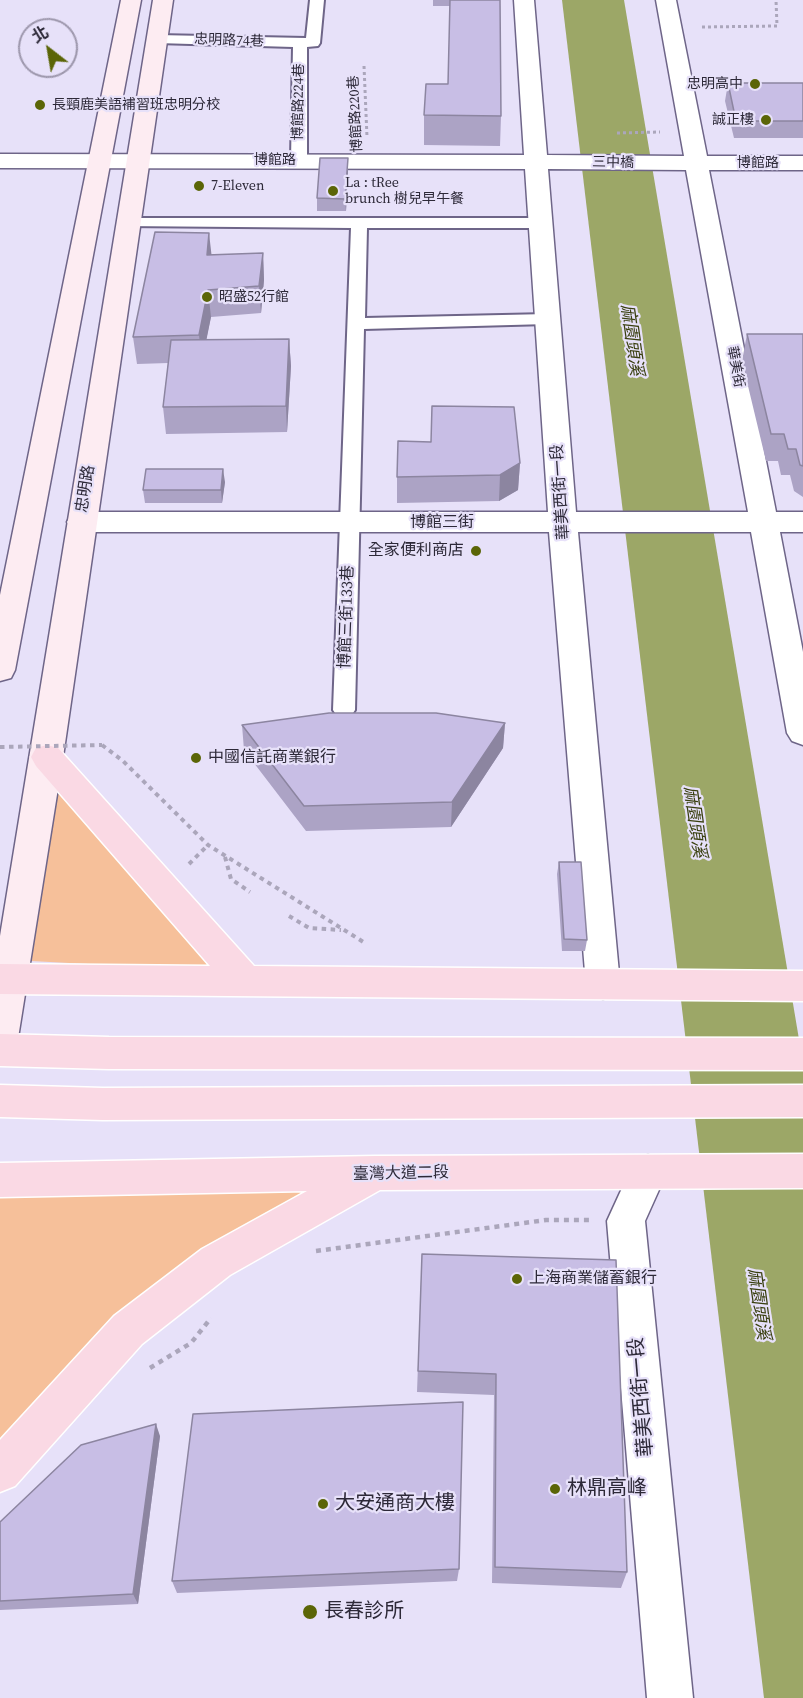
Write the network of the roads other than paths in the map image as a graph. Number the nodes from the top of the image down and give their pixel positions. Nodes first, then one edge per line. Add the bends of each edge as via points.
1 (131, 0) edge
2 (163, 0) edge
3 (317, 0) edge
4 (525, 0) edge
5 (666, 0) edge
6 (157, 39) junction
7 (300, 43) junction
8 (138, 159) junction
9 (299, 160) junction
10 (0, 161) edge
11 (100, 161) junction
12 (544, 163) junction
13 (803, 163) edge
14 (687, 164) junction
15 (128, 223) junction
16 (359, 223) junction
17 (542, 223) junction
18 (548, 319) junction
19 (356, 324) junction
20 (81, 522) junction
21 (755, 522) junction
22 (803, 522) edge
23 (350, 523) junction
24 (572, 523) junction
25 (0, 670) edge
26 (344, 710) edge
27 (803, 734) edge
28 (47, 757) junction
29 (4, 978) edge
30 (244, 980) junction
31 (603, 984) junction
32 (803, 986) edge
33 (0, 1038) edge
34 (0, 1050) edge
35 (803, 1054) edge
36 (0, 1101) edge
37 (803, 1101) edge
38 (803, 1171) edge
39 (648, 1172) junction
40 (375, 1173) junction
41 (0, 1180) edge
42 (0, 1471) edge
43 (670, 1698) edge

1 - 11 main road
2 - 6 main road, 忠明路
3 - 7 lane via 313,43
4 - 12 street, 華美西街一段
5 - 14 street, 華美街
6 - 7 lane, 忠明路74巷
6 - 8 main road, 忠明路
7 - 9 lane, 博館路224巷
8 - 9 street, 博館路
8 - 11 street, 博館路
8 - 15 main road, 忠明路
9 - 12 street, 博館路
10 - 11 street, 博館路
11 - 25 main road
12 - 14 street, 三中橋
12 - 17 street, 華美西街一段
13 - 14 street, 博館路
14 - 21 street, 華美街
15 - 16 lane
15 - 20 main road, 忠明路
16 - 17 lane
16 - 19 lane, 博館三街133巷
17 - 18 street, 華美西街一段
18 - 19 lane
18 - 24 street, 華美西街一段
19 - 23 lane, 博館三街133巷
20 - 23 street, 博館三街
20 - 28 main road, 忠明路
21 - 22 street, 博館三街
21 - 24 street, 博館三街
21 - 27 street, 華美街
23 - 24 street, 博館三街
23 - 26 lane, 博館三街133巷
24 - 31 street, 華美西街一段
28 - 29 main road, 忠明路
28 - 30 main road
29 - 30 main road
29 - 33 main road, 忠明路
30 - 31 main road
31 - 32 main road
34 - 35 main road
36 - 37 main road
38 - 39 main road, 臺灣大道二段
39 - 40 main road, 臺灣大道二段
39 - 43 street, 華美西街一段 via 626,1221
40 - 41 main road, 臺灣大道二段
40 - 42 main road via 216,1262 128,1330

